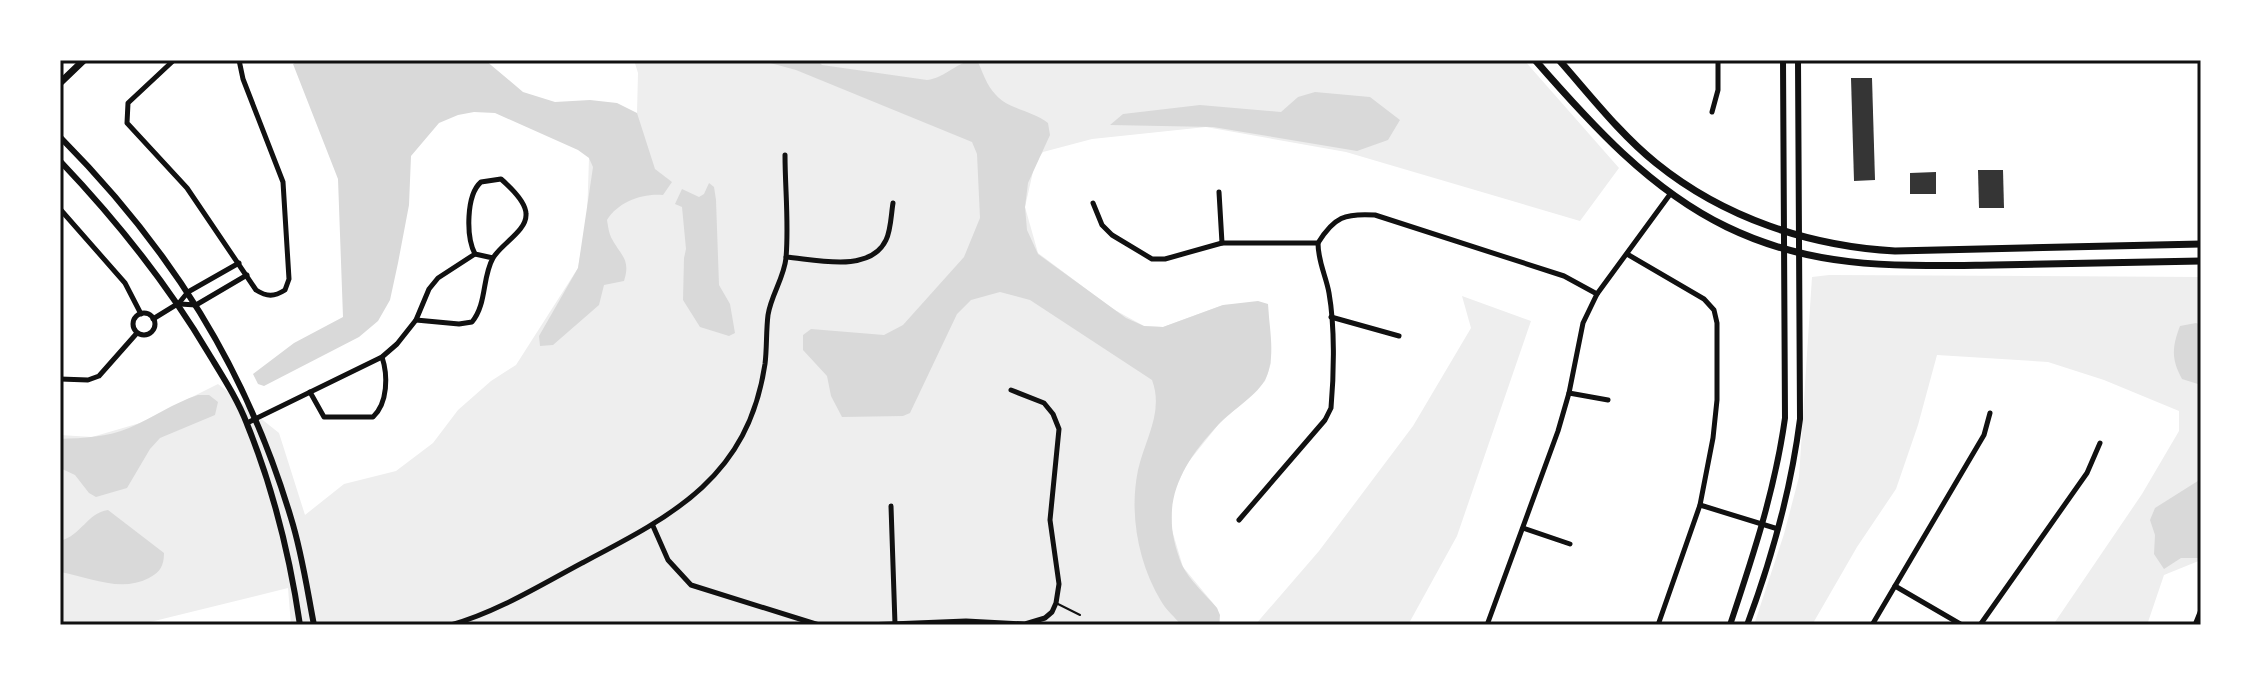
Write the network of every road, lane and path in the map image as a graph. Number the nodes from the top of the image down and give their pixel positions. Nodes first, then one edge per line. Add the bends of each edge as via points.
1 (84, 60) edge
2 (174, 60) edge
3 (239, 60) edge
4 (1535, 60) edge
5 (1559, 60) edge
6 (1718, 60) edge
7 (1783, 60) edge
8 (1798, 60) edge
9 (60, 83) edge
10 (1712, 112) dead end
11 (60, 137) edge
12 (785, 155) dead end
13 (60, 161) edge
14 (1219, 192) dead end
15 (1671, 193) junction
16 (893, 203) dead end
17 (1093, 203) dead end
18 (60, 209) edge
19 (1785, 232) junction
20 (1800, 236) junction
21 (1222, 243) junction
22 (1318, 243) junction
23 (2201, 244) edge
24 (1785, 251) junction
25 (475, 254) junction
26 (1627, 254) junction
27 (1800, 254) junction
28 (786, 257) junction
29 (493, 258) junction
30 (2201, 261) edge
31 (239, 263) junction
32 (247, 275) junction
33 (188, 292) junction
34 (1597, 294) junction
35 (179, 303) junction
36 (196, 305) junction
37 (141, 314) junction
38 (1331, 317) junction
39 (153, 319) junction
40 (416, 320) junction
41 (137, 333) junction
42 (1399, 336) dead end
43 (382, 357) junction
44 (60, 379) edge
45 (1011, 390) dead end
46 (310, 392) junction
47 (1569, 393) junction
48 (1608, 400) dead end
49 (1990, 413) dead end
50 (257, 418) junction
51 (247, 423) junction
52 (2100, 443) dead end
53 (1700, 505) junction
54 (891, 506) dead end
55 (1239, 520) dead end
56 (1764, 525) junction
57 (653, 526) junction
58 (1523, 528) junction
59 (1778, 529) junction
60 (1570, 544) dead end
61 (1895, 586) junction
62 (1056, 603) junction
63 (2201, 610) edge
64 (1080, 615) dead end
65 (895, 624) edge
66 (300, 625) edge
67 (314, 625) edge
68 (451, 625) edge
69 (819, 625) edge
70 (866, 625) edge
71 (1487, 625) edge
72 (1658, 625) edge
73 (1730, 625) edge
74 (1747, 625) edge
75 (1872, 625) edge
76 (1962, 625) edge
77 (1980, 625) edge
78 (2195, 625) edge

1 - 9 main road
2 - 31 street via 128,103 127,123 187,188
3 - 32 street via 285,192 289,279 285,290 265,296
4 - 15 main road via 1633,163
5 - 19 main road via 1656,163 1707,197
6 - 10 street
7 - 19 street
8 - 20 street
11 - 33 street via 137,221
12 - 28 street
13 - 35 street
14 - 21 street
15 - 24 main road via 1724,226
15 - 26 street
16 - 28 street via 887,238 864,259
17 - 21 street via 1112,235 1152,259
18 - 37 street via 125,283
19 - 20 main road
19 - 24 street
20 - 23 main road via 1861,249 1905,251
20 - 27 street
21 - 22 street
22 - 34 street via 1338,219 1375,215 1564,276
22 - 38 street
24 - 27 main road
24 - 56 street via 1785,418
25 - 29 street
25 - 29 street via 470,244 472,195 481,182 501,179 527,214
25 - 40 street via 438,278
26 - 34 street
26 - 53 street via 1714,310 1717,400
27 - 30 main road via 1892,266
27 - 59 street via 1800,419
28 - 57 street via 768,315 760,390 743,435 716,475
29 - 40 street via 472,322
31 - 32 street
31 - 33 street
32 - 36 street
33 - 35 street
33 - 36 street
34 - 47 street via 1583,323
35 - 36 street
35 - 39 street
35 - 51 street
36 - 50 street
37 - 39 street
37 - 41 street via 133,324
38 - 42 street
38 - 55 street via 1331,408
39 - 41 street via 151,332
40 - 43 street
41 - 44 street via 99,376
43 - 46 street
43 - 46 street via 386,379 381,406 373,417 324,417
45 - 62 street via 1044,403 1059,429 1050,520 1059,584
46 - 50 street
47 - 48 street
47 - 58 street
49 - 61 street via 1984,435
50 - 51 street
50 - 67 street via 292,521
51 - 66 street via 278,521
52 - 77 street via 2087,473
53 - 56 street
53 - 72 street
54 - 65 street
56 - 59 street
56 - 73 street
57 - 68 street via 509,602
57 - 69 street via 668,560 691,585
58 - 60 street
58 - 71 street
59 - 74 street
61 - 75 street
61 - 76 street
62 - 64 lane
62 - 65 street via 1045,618 1025,624
63 - 78 street
65 - 70 street

